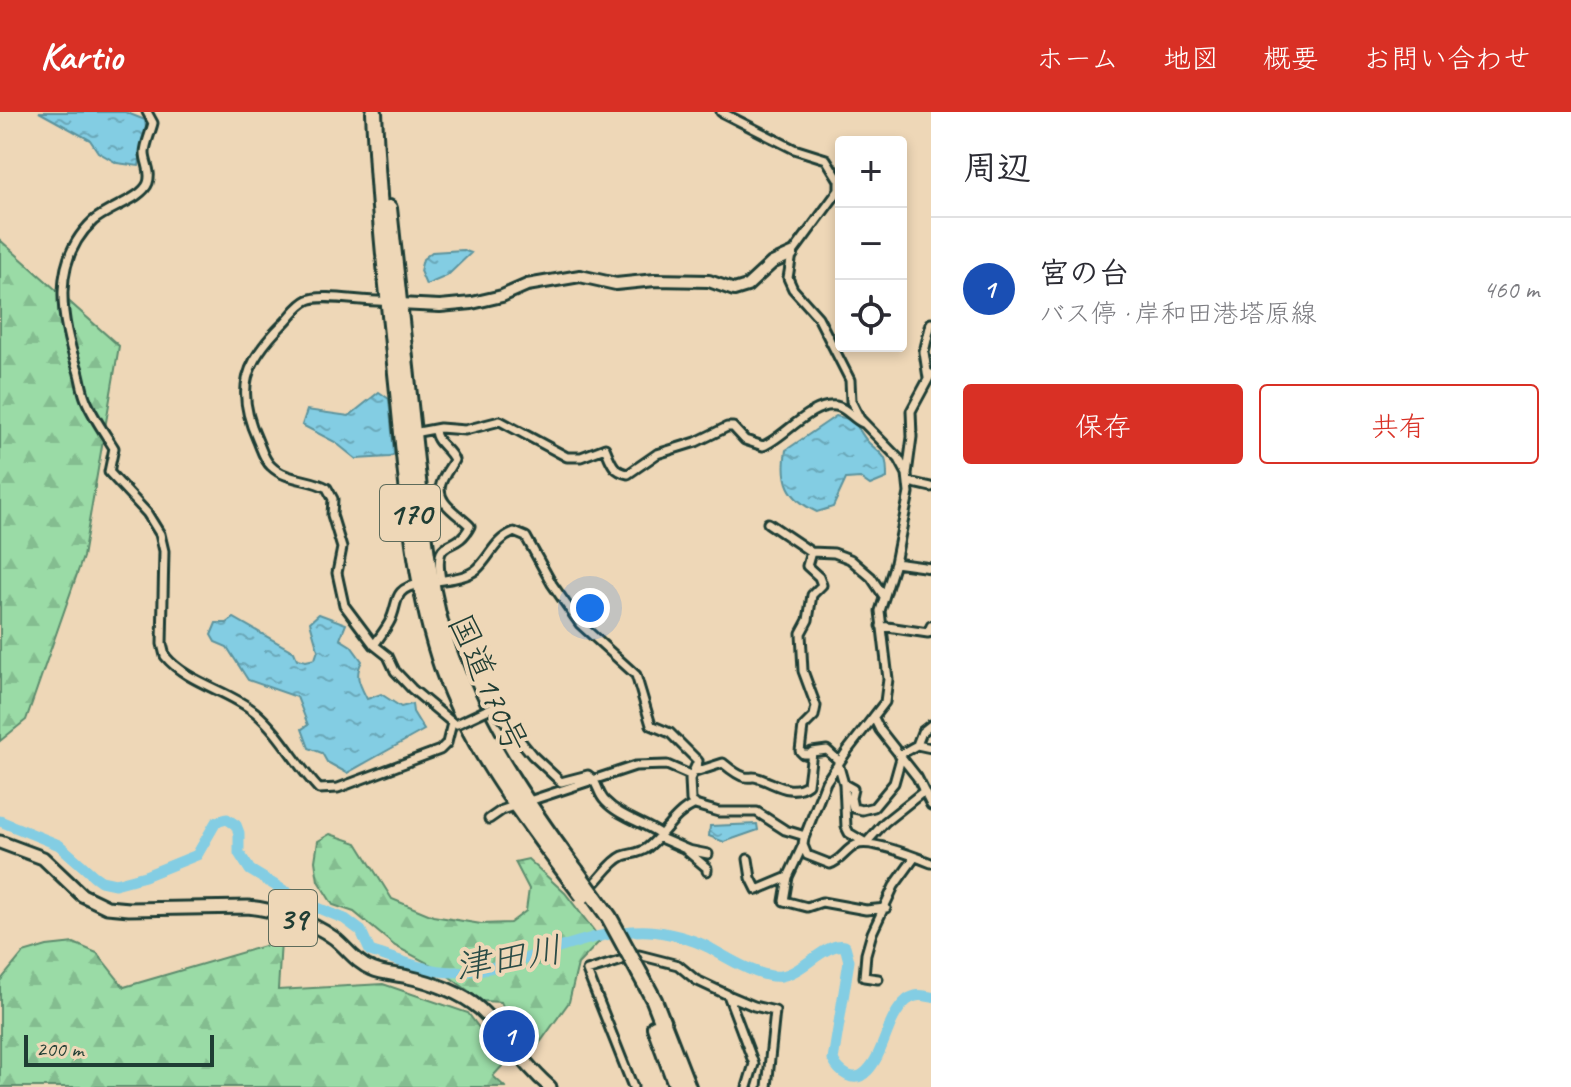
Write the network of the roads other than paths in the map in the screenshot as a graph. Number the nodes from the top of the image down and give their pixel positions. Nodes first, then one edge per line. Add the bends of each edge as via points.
1 (147, 112) edge
2 (374, 112) edge
3 (382, 112) edge
4 (721, 112) edge
5 (743, 112) edge
6 (743, 123) junction
7 (792, 254) junction
8 (394, 303) junction
9 (931, 323) edge
10 (929, 376) edge
11 (864, 423) junction
12 (435, 429) junction
13 (413, 433) junction
14 (908, 478) junction
15 (931, 487) edge
16 (768, 523) dead end
17 (811, 552) junction
18 (895, 563) junction
19 (931, 568) edge
20 (431, 582) junction
21 (883, 595) junction
22 (881, 626) junction
23 (931, 626) edge
24 (374, 645) junction
25 (874, 718) junction
26 (454, 724) junction
27 (931, 725) edge
28 (917, 745) junction
29 (931, 748) edge
30 (809, 754) junction
31 (900, 756) junction
32 (839, 762) junction
33 (691, 774) junction
34 (593, 778) junction
35 (844, 784) junction
36 (924, 791) junction
37 (521, 804) junction
38 (695, 804) junction
39 (931, 805) edge
40 (489, 819) dead end
41 (659, 836) junction
42 (804, 840) junction
43 (0, 842) edge
44 (866, 843) junction
45 (684, 849) junction
46 (931, 850) edge
47 (708, 854) dead end
48 (748, 859) dead end
49 (923, 860) edge
50 (707, 871) dead end
51 (788, 877) junction
52 (595, 883) dead end
53 (886, 908) junction
54 (636, 976) junction
55 (878, 979) dead end
56 (728, 995) junction
57 (550, 1087) edge
58 (633, 1087) edge
59 (677, 1087) edge
60 (688, 1087) edge
61 (747, 1087) edge
62 (767, 1087) edge

1 - 26 street via 153,123 145,154 148,185 94,219 71,248 63,311 86,401 114,448 109,472 160,534 165,656 255,712 319,789 338,788 440,750
2 - 8 highway, 国道170号 / 170
3 - 8 highway, 国道170号 / 170
4 - 6 street
5 - 6 street
6 - 7 street via 826,159 839,180 839,190
7 - 8 street via 734,290 709,281 616,284 580,276 527,285 472,303
7 - 11 street via 790,285 818,317 850,380 851,401
8 - 13 highway, 国道170号 / 170
8 - 20 highway, 国道170号 / 170
8 - 24 street via 311,298 260,349 244,392 246,413 270,466 282,475 327,488 333,499 344,605
9 - 10 street via 924,352
10 - 14 street via 911,411
11 - 12 street via 829,406 763,446 727,427 657,454 628,474 616,470 605,448 567,457 500,421 465,430
11 - 14 street via 899,459
12 - 13 street
12 - 20 street via 454,460 440,494 470,526 440,552
13 - 20 highway, 国道170号 / 170
14 - 15 street
14 - 18 street
16 - 17 street
17 - 21 street via 850,559
17 - 30 street via 807,566 822,585 812,595 801,633 803,671 816,706 803,727 800,751
18 - 19 street
18 - 21 street
20 - 24 street via 410,586 395,600 391,619
20 - 33 street via 477,569 504,536 514,532 526,537 580,624 636,675 651,725 670,733 698,761
20 - 37 highway, 国道170号 / 170 via 444,672 472,734
21 - 22 street
22 - 23 street via 928,633
22 - 25 street via 888,694
24 - 26 street via 418,696
25 - 31 street
25 - 32 street
26 - 34 street, bridge via 491,708 561,782
27 - 28 street
28 - 29 street
28 - 31 street
30 - 32 street via 827,750
30 - 33 street via 808,784 800,789 785,790 746,777 723,763
31 - 35 street via 894,783 869,809 853,808 853,789
31 - 36 street
32 - 35 street
32 - 42 street via 818,798
33 - 34 street via 649,764
33 - 38 street
34 - 37 street
34 - 41 street via 604,800
35 - 44 street via 846,827
36 - 39 street
36 - 44 street
37 - 40 street
37 - 54 highway, 国道170号 / 170, bridge via 572,873
38 - 41 street via 676,815
38 - 42 street via 719,812 757,812
41 - 45 street
41 - 52 street via 636,854 620,857
42 - 44 street via 807,855 830,864
42 - 51 street
43 - 57 main road, 39 via 43,858 100,905 261,909 315,926 372,970 420,980 468,1001
44 - 49 street
45 - 47 street
45 - 50 street
46 - 49 street
48 - 51 street via 757,890
49 - 53 street via 894,886
51 - 53 street via 784,901 807,907 822,902
53 - 55 street via 866,954 864,977
54 - 59 highway, 国道170号 / 170
54 - 60 highway, 国道170号 / 170 via 654,1000
56 - 58 street via 678,965 639,955 587,971
56 - 61 street via 754,1064
56 - 62 street via 775,1011

